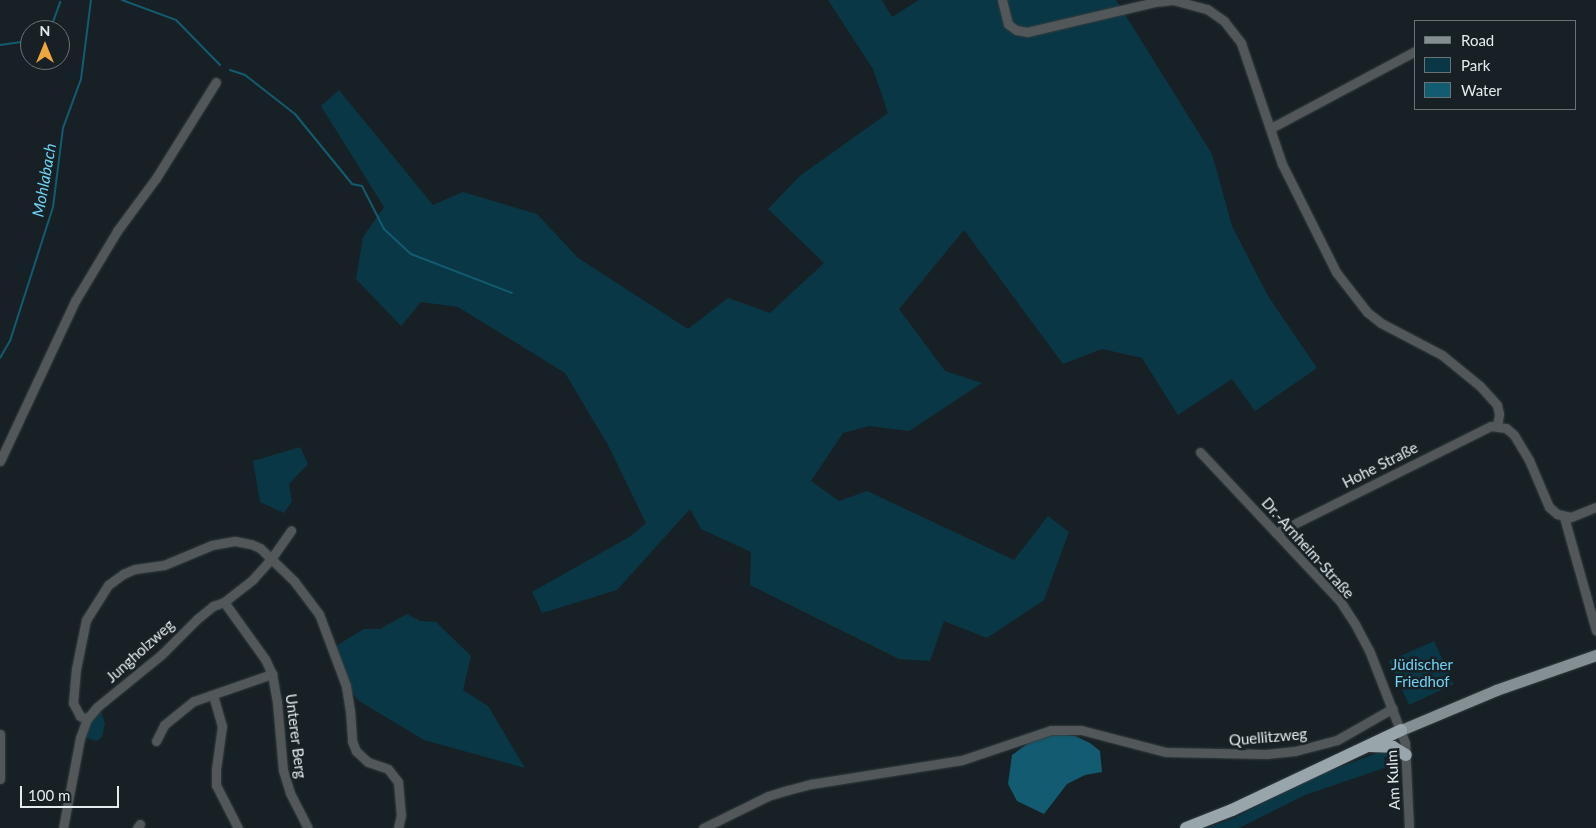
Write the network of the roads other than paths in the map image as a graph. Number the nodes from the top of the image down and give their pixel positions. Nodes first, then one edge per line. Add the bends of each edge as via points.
1 (1002, 0) edge
2 (1414, 52) edge
3 (216, 82) dead end
4 (1271, 128) junction
5 (1497, 426) junction
6 (1200, 452) dead end
7 (0, 461) edge
8 (1596, 507) edge
9 (1564, 517) junction
10 (291, 530) dead end
11 (1276, 532) junction
12 (271, 560) junction
13 (224, 602) junction
14 (1596, 631) edge
15 (1596, 654) edge
16 (272, 674) junction
17 (213, 695) junction
18 (1393, 708) junction
19 (87, 719) junction
20 (1401, 730) junction
21 (0, 734) edge
22 (156, 742) dead end
23 (1364, 746) junction
24 (1406, 755) junction
25 (0, 779) edge
26 (63, 828) edge
27 (238, 828) edge
28 (308, 828) edge
29 (398, 828) edge
30 (704, 828) edge
31 (1186, 828) edge
32 (1409, 828) edge

1 - 4 street via 1008,24 1027,32 1155,2 1173,0 1208,9 1224,20 1241,43
2 - 4 street
3 - 7 street via 75,300
4 - 5 street via 1282,164 1336,272 1367,312 1381,323 1442,355 1480,386 1497,405
5 - 9 street via 1514,435 1529,460 1549,507
5 - 11 street, Hohe Straße via 1486,427
6 - 11 street, Dr.-Arnheim-Straße
8 - 9 street
9 - 14 street
10 - 12 street, Jungholzweg
11 - 18 street, Dr.-Arnheim-Straße via 1340,601 1369,650
12 - 13 street, Jungholzweg
12 - 19 street via 251,544 223,542 164,566 135,569 108,585 86,620 76,669 73,703 80,716
12 - 29 street via 306,593 319,614 346,686 356,751 368,762 388,769 398,782 401,815
13 - 16 street, Unterer Berg
13 - 19 street, Jungholzweg via 197,618 162,654 97,707
15 - 20 main road via 1496,690
16 - 17 street
16 - 28 street, Unterer Berg via 284,770 290,793
17 - 22 street via 194,701 171,718
17 - 27 street via 222,726 216,785
18 - 20 street, Dr.-Arnheim-Straße
18 - 30 street, Quellitzweg via 1337,740 1295,751 1257,754 1166,752 1081,730 1051,730 962,760 788,790 768,796
19 - 26 street, Jungholzweg via 80,738
20 - 23 highway
20 - 24 street, Am Kulm
21 - 25 street
23 - 24 highway via 1393,747
23 - 31 highway via 1232,810
24 - 32 street, Am Kulm

